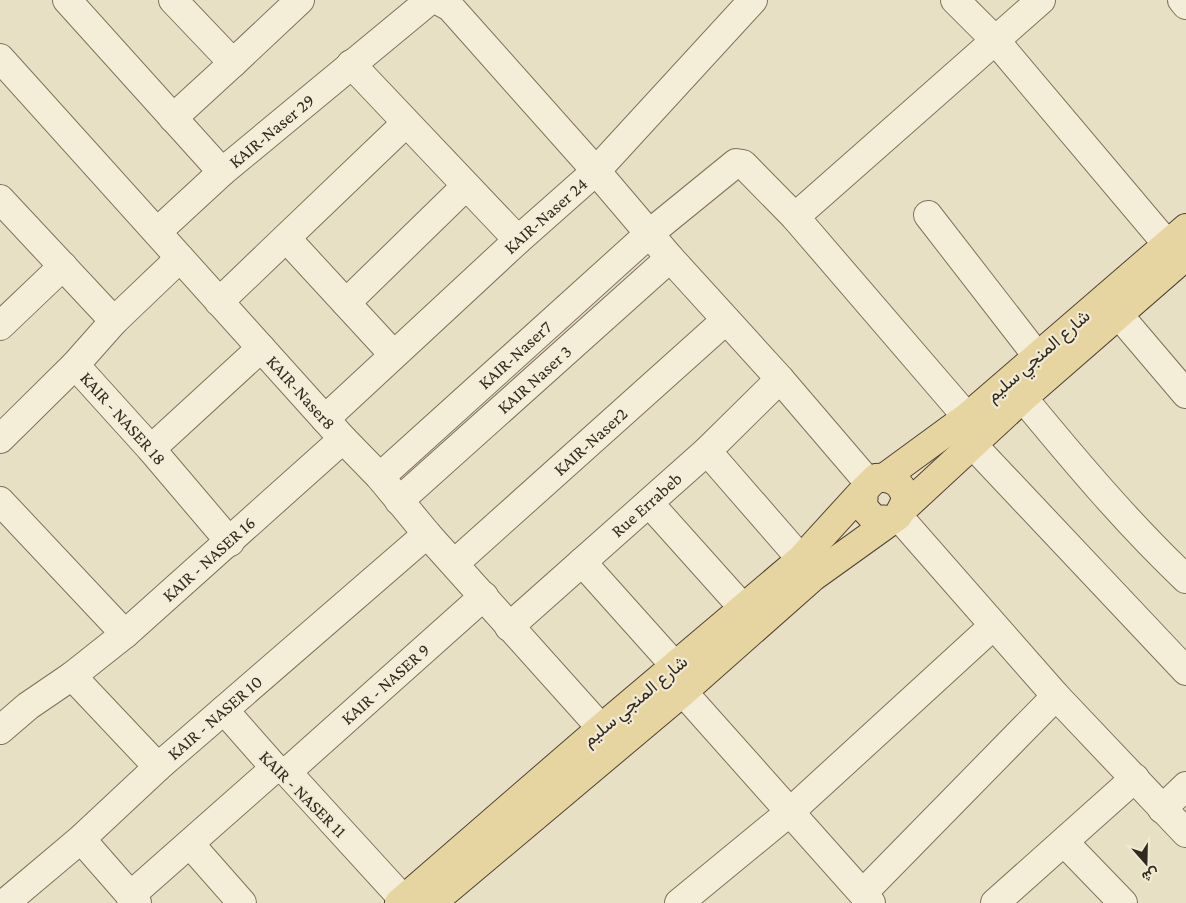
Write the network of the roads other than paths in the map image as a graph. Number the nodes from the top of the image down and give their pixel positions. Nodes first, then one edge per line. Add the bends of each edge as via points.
1 (67, 0) edge
2 (300, 0) edge
3 (430, 0) edge
4 (437, 0) edge
5 (753, 0) edge
6 (955, 0) edge
7 (1041, 0) edge
8 (1182, 0) edge
9 (183, 3) edge
10 (1186, 5) edge
11 (465, 9) edge
12 (995, 40) junction
13 (0, 58) edge
14 (233, 63) junction
15 (351, 64) junction
16 (173, 118) junction
17 (406, 123) junction
18 (596, 170) junction
19 (222, 172) junction
20 (466, 186) junction
21 (2, 207) edge
22 (928, 216) dead end
23 (795, 217) junction
24 (157, 232) junction
25 (650, 233) junction
26 (287, 238) junction
27 (518, 240) junction
28 (1180, 242) edge
29 (180, 258) junction
30 (670, 258) junction
31 (63, 266) junction
32 (220, 302) junction
33 (346, 303) junction
34 (1118, 314) junction
35 (726, 320) junction
36 (114, 321) junction
37 (0, 326) edge
38 (261, 348) junction
39 (393, 354) junction
40 (1038, 357) junction
41 (75, 365) junction
42 (780, 379) junction
43 (1186, 394) edge
44 (1023, 398) junction
45 (967, 417) junction
46 (334, 429) junction
47 (0, 439) edge
48 (972, 444) junction
49 (151, 449) junction
50 (707, 451) junction
51 (380, 477) junction
52 (872, 484) junction
53 (0, 501) edge
54 (399, 501) junction
55 (648, 503) junction
56 (897, 515) junction
57 (427, 534) junction
58 (230, 542) junction
59 (802, 559) junction
60 (582, 562) junction
61 (455, 563) junction
62 (1186, 579) edge
63 (484, 596) junction
64 (744, 609) junction
65 (993, 626) junction
66 (509, 627) junction
67 (125, 634) junction
68 (1186, 672) edge
69 (72, 676) junction
70 (680, 679) junction
71 (1056, 696) junction
72 (224, 710) junction
73 (601, 728) junction
74 (0, 730) edge
75 (158, 766) junction
76 (281, 770) junction
77 (1135, 778) junction
78 (1186, 786) edge
79 (1162, 808) junction
80 (791, 811) junction
81 (1186, 833) edge
82 (80, 839) junction
83 (1064, 842) junction
84 (190, 844) junction
85 (706, 894) edge
86 (867, 898) edge
87 (133, 900) edge
88 (401, 901) edge
89 (2, 902) edge
90 (242, 903) edge
91 (432, 903) edge
92 (679, 903) edge
93 (995, 903) edge
94 (1123, 903) edge

1 - 16 street, KAIR-Naser 29
2 - 14 street
3 - 15 street, KAIR-Naser 29
4 - 11 street via 450,7
5 - 18 street, KAIR-Naser 24
6 - 12 street
7 - 12 street
8 - 10 street
9 - 14 street
11 - 18 street
12 - 23 street
12 - 28 street
13 - 24 street, KAIR-Naser8
14 - 16 street
15 - 17 street
15 - 19 street, KAIR-Naser 29
16 - 19 street, KAIR-Naser 29
17 - 20 street
17 - 26 street
18 - 25 street
18 - 27 street, KAIR-Naser 24
19 - 24 street
20 - 27 street
20 - 33 street
21 - 31 street
22 - 40 street
23 - 25 street, KAIR-Naser7 via 754,174 743,164 736,163
23 - 45 street
24 - 29 street, KAIR-Naser8
25 - 30 street
25 - 51 street, KAIR-Naser7
26 - 32 street
26 - 33 street
27 - 39 street, KAIR-Naser 24
28 - 34 main road, شارع المنجي سليم
28 - 40 main road, شارع المنجي سليم
29 - 32 street, KAIR-Naser8
29 - 36 street, KAIR - NASER 18
30 - 35 street
30 - 54 street, KAIR Naser 3
31 - 36 street
31 - 37 street
32 - 38 street, KAIR-Naser8
33 - 39 street
34 - 43 street
34 - 44 main road, شارع المنجي سليم
35 - 42 street
35 - 61 street, KAIR-Naser2
36 - 41 street, KAIR - NASER 18
38 - 46 street, KAIR-Naser8
38 - 49 street
39 - 46 street, KAIR-Naser 24
40 - 45 main road, شارع المنجي سليم
41 - 47 street
41 - 49 street, KAIR - NASER 18
42 - 50 street, Rue Errabeb
42 - 52 street
44 - 48 main road, شارع المنجي سليم
44 - 62 street via 1141,535
45 - 52 main road, شارع المنجي سليم
46 - 51 street, KAIR-Naser8
46 - 58 street, KAIR - NASER 16
48 - 56 main road, شارع المنجي سليم
48 - 68 street
49 - 58 street, KAIR - NASER 18
50 - 55 street, Rue Errabeb
50 - 59 street
51 - 54 street, KAIR-Naser8
52 - 56 main road via 900,485 906,500
52 - 56 main road via 861,498 867,514 874,519
52 - 59 main road, شارع المنجي سليم
53 - 67 street
54 - 57 street, KAIR-Naser8
55 - 60 street, Rue Errabeb
55 - 64 street
56 - 65 street
56 - 70 main road, شارع المنجي سليم
57 - 61 street, KAIR-Naser8
57 - 72 street, KAIR - NASER 10
58 - 67 street, KAIR - NASER 16
59 - 64 main road, شارع المنجي سليم
60 - 66 street, Rue Errabeb
60 - 70 street
61 - 63 street, KAIR-Naser8
63 - 66 street, KAIR-Naser8
63 - 76 street, KAIR - NASER 9
64 - 70 main road, شارع المنجي سليم
65 - 71 street
65 - 80 street
66 - 73 street, KAIR-Naser8
67 - 69 street, KAIR - NASER 16
69 - 74 street, KAIR - NASER 16
69 - 75 street
70 - 73 main road, شارع المنجي سليم
70 - 80 street
70 - 91 main road, شارع المنجي سليم
71 - 77 street
71 - 86 street
72 - 75 street, KAIR - NASER 10
72 - 76 street, KAIR - NASER 11
73 - 88 main road, شارع المنجي سليم
75 - 82 street, KAIR - NASER 10
76 - 84 street, KAIR - NASER 9
76 - 88 street, KAIR - NASER 11
77 - 79 street
77 - 83 street
78 - 79 street
79 - 81 street
80 - 85 street
80 - 86 street
82 - 87 street
82 - 89 street, KAIR - NASER 10
83 - 93 street
83 - 94 street
84 - 87 street, KAIR - NASER 9
84 - 90 street
85 - 92 street

